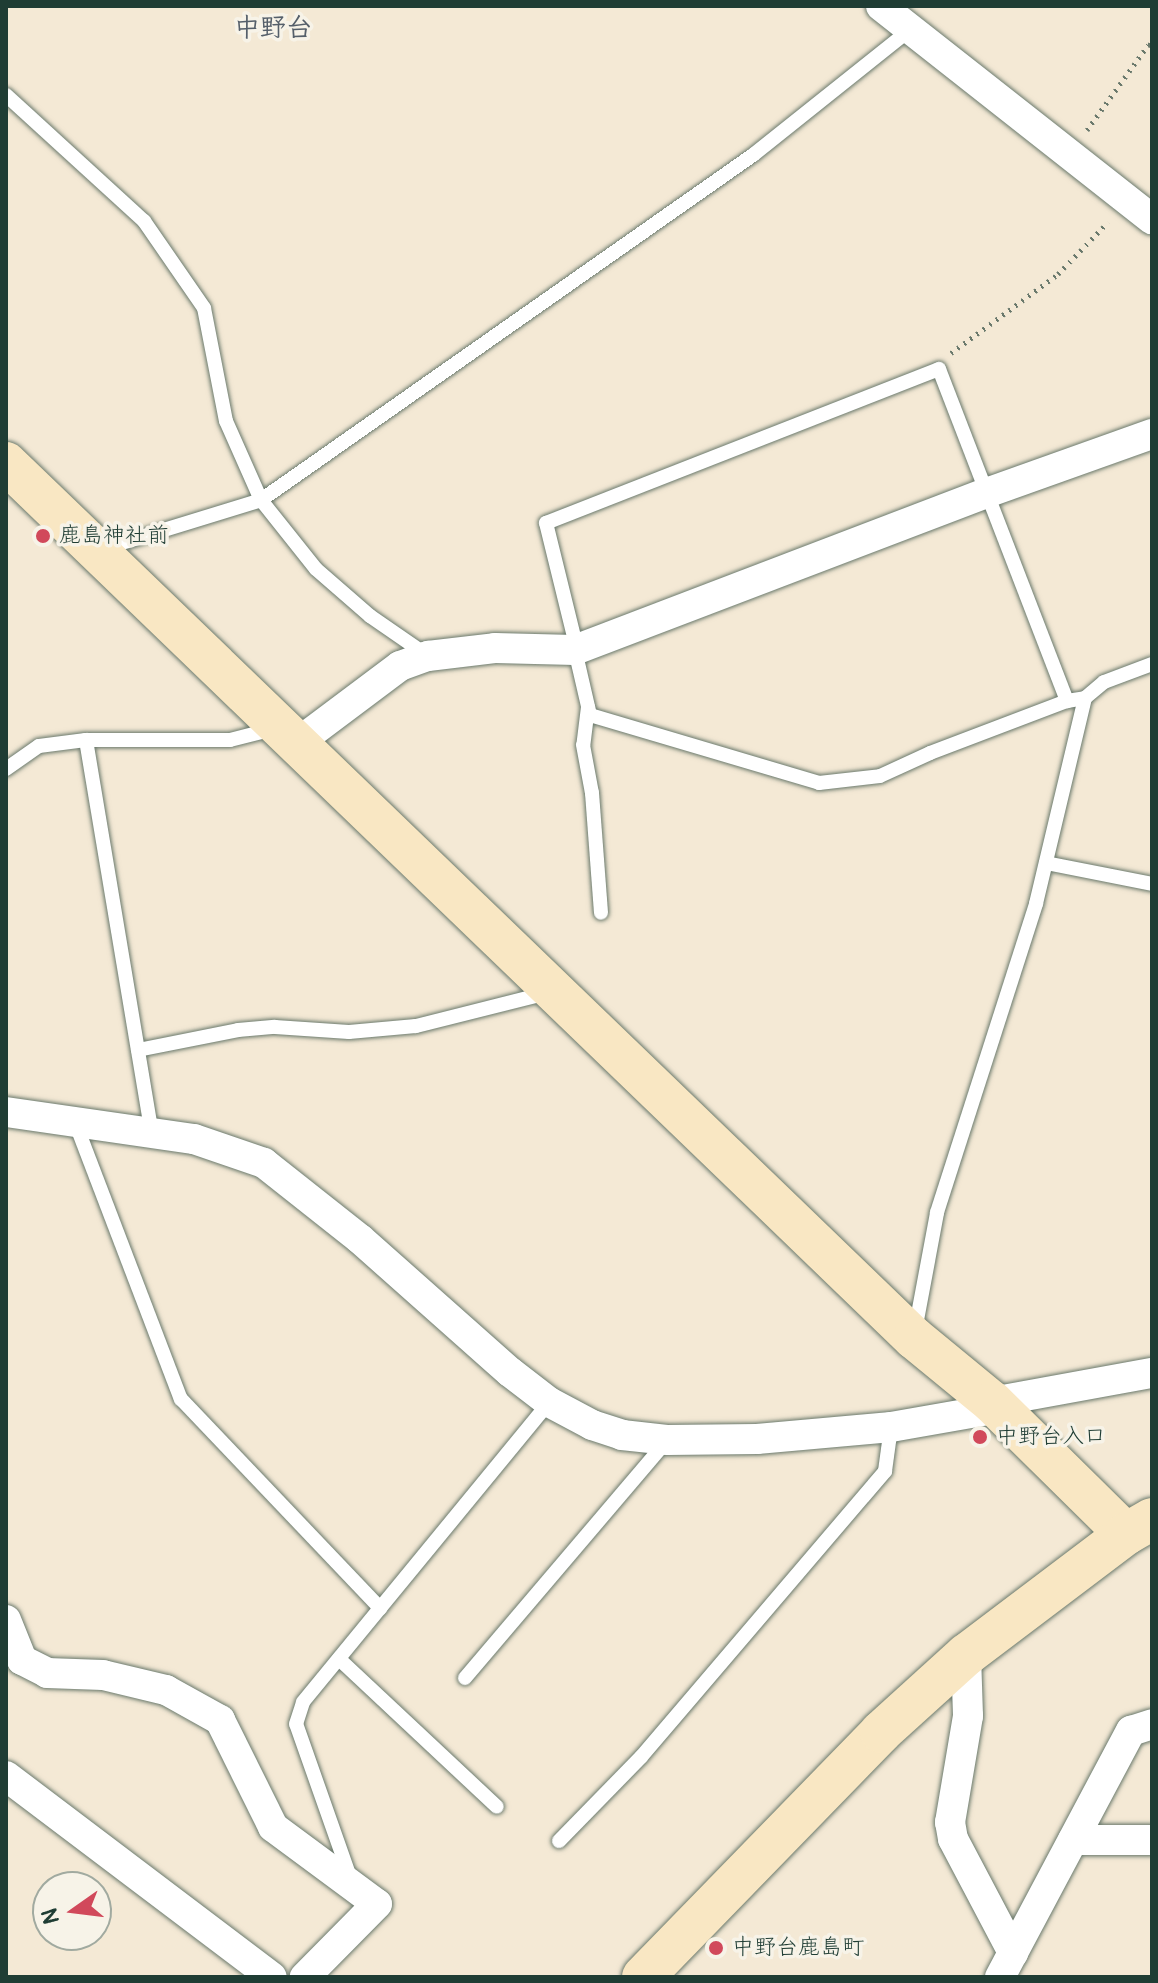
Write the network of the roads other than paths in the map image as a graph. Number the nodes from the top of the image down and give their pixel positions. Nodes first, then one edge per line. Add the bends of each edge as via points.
1 (881, 6) edge
2 (913, 28) junction
3 (6, 95) edge
4 (1152, 219) edge
5 (1152, 434) edge
6 (6, 463) edge
7 (989, 492) junction
8 (261, 500) junction
9 (95, 551) junction
10 (576, 649) junction
11 (428, 656) junction
12 (1152, 664) edge
13 (1085, 698) junction
14 (1067, 701) junction
15 (588, 705) junction
16 (288, 736) junction
17 (86, 740) junction
18 (6, 769) edge
19 (1046, 863) junction
20 (1152, 884) edge
21 (601, 913) dead end
22 (552, 992) junction
23 (138, 1050) junction
24 (6, 1112) edge
25 (75, 1122) junction
26 (152, 1134) junction
27 (914, 1338) junction
28 (1152, 1373) edge
29 (549, 1402) junction
30 (996, 1405) junction
31 (891, 1427) junction
32 (667, 1440) junction
33 (1139, 1526) edge
34 (380, 1608) junction
35 (6, 1620) edge
36 (966, 1655) junction
37 (339, 1659) junction
38 (14, 1670) edge
39 (465, 1678) dead end
40 (1152, 1724) edge
41 (6, 1776) edge
42 (497, 1807) dead end
43 (1073, 1840) junction
44 (1152, 1840) edge
45 (559, 1841) dead end
46 (353, 1885) junction
47 (1006, 1965) edge
48 (272, 1977) edge
49 (305, 1977) edge
50 (643, 1977) edge

1 - 2 street
2 - 4 street
2 - 8 lane via 753,155
3 - 8 lane via 144,221 204,308 226,421
5 - 7 street
6 - 9 street
7 - 10 street
7 - 10 lane via 939,369 546,523
7 - 14 lane
8 - 9 lane
8 - 11 lane via 316,569
9 - 16 street
10 - 11 street via 495,648
10 - 15 lane
11 - 16 street via 400,666
12 - 13 lane via 1104,682
13 - 14 lane
13 - 19 lane
14 - 15 lane via 880,776 819,783 590,715
15 - 21 lane via 583,745
16 - 17 lane
16 - 22 street
17 - 18 lane via 39,746
17 - 23 lane
19 - 20 lane
19 - 27 lane via 937,1213
22 - 23 lane via 416,1026 349,1032 238,1030
22 - 27 street
23 - 26 lane
24 - 25 street
25 - 26 street
25 - 34 lane via 181,1399
26 - 29 street via 194,1139 264,1163
27 - 30 street
28 - 30 street
29 - 32 street via 622,1435
29 - 34 lane
30 - 31 street
30 - 33 street
31 - 32 street via 757,1439
31 - 45 lane via 885,1471 641,1757
32 - 39 lane
33 - 36 street
34 - 37 lane
35 - 38 street
36 - 47 street via 968,1716 950,1822
36 - 50 street via 881,1732
37 - 42 lane
37 - 46 lane via 303,1702 296,1724
38 - 46 street via 103,1675 166,1690 220,1720 273,1827
40 - 43 street via 1131,1731
41 - 48 street
43 - 44 street
43 - 47 street
46 - 49 street via 377,1904

